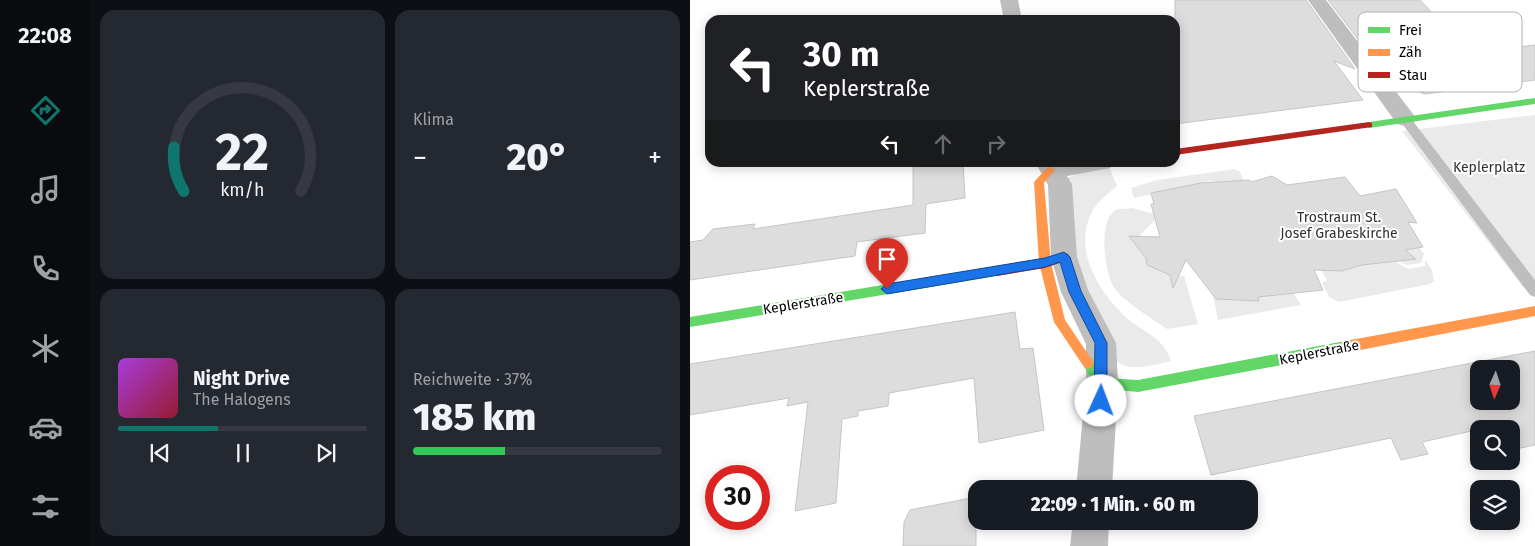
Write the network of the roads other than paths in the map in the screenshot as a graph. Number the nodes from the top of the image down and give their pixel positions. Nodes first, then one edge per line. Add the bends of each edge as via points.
1 (1009, 0) edge
2 (1317, 0) edge
3 (1012, 15) edge
4 (1358, 55) edge
5 (1385, 92) edge
6 (1535, 101) edge
7 (1405, 119) junction
8 (1180, 151) edge
9 (1049, 167) edge
10 (1054, 260) junction
11 (1535, 291) edge
12 (1535, 311) edge
13 (690, 322) edge
14 (1102, 384) junction
15 (1095, 480) edge
16 (1090, 530) edge
17 (1089, 546) edge

1 - 3 street
2 - 4 street
5 - 7 street
6 - 7 street
7 - 8 street
7 - 11 lane
9 - 10 street via 1060,184
10 - 13 street, Keplerstraße
10 - 14 street via 1075,292 1101,343
12 - 14 street, Keplerstraße via 1138,386
14 - 15 street
16 - 17 street

